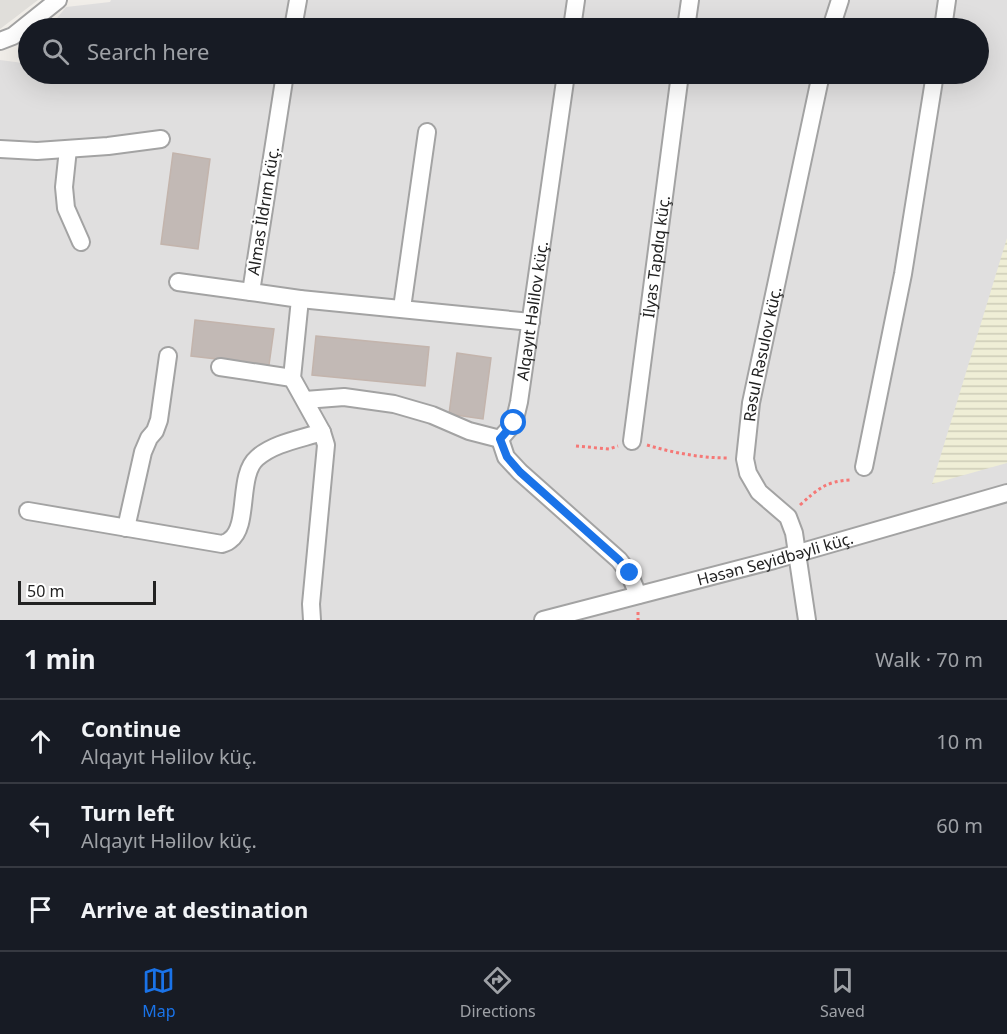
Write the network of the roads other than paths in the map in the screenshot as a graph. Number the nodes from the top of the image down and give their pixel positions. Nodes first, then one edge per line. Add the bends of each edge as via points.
1 (58, 0) edge
2 (298, 0) edge
3 (576, 0) edge
4 (690, 0) edge
5 (840, 0) edge
6 (947, 0) edge
7 (36, 18) edge
8 (295, 18) edge
9 (573, 18) edge
10 (687, 18) edge
11 (834, 18) edge
12 (944, 18) edge
13 (18, 32) edge
14 (0, 41) edge
15 (283, 84) edge
16 (565, 84) edge
17 (679, 84) edge
18 (819, 84) edge
19 (934, 84) edge
20 (427, 132) dead end
21 (161, 139) dead end
22 (0, 149) edge
23 (68, 149) junction
24 (81, 242) dead end
25 (178, 282) dead end
26 (251, 292) junction
27 (300, 299) junction
28 (402, 309) junction
29 (531, 322) junction
30 (168, 356) dead end
31 (220, 367) dead end
32 (292, 378) junction
33 (305, 400) junction
34 (322, 432) junction
35 (500, 439) junction
36 (632, 441) road end
37 (864, 467) road end
38 (1007, 493) edge
39 (28, 511) dead end
40 (126, 528) junction
41 (797, 553) junction
42 (638, 595) junction
43 (312, 620) edge
44 (543, 620) edge
45 (807, 620) edge

1 - 7 street
2 - 8 street
3 - 9 street
4 - 10 street
5 - 11 street
6 - 12 street
13 - 14 street
15 - 26 street, Almas İldrım küç.
16 - 29 street, Alqayıt Həlilov küç.
17 - 36 street, İlyas Tapdıq küç.
18 - 41 street, Rəsul Rəsulov küç. via 751,403 746,459 748,473 759,492 788,517
19 - 37 street via 903,274
20 - 28 street
21 - 23 street
22 - 23 street
23 - 24 street via 66,208
25 - 26 street
26 - 27 street, Almas İldrım küç.
27 - 28 street, Almas İldrım küç.
27 - 32 street
28 - 29 street, Almas İldrım küç.
29 - 35 street, Alqayıt Həlilov küç. via 514,423
30 - 40 street via 159,420 143,452
31 - 32 street
32 - 33 street
33 - 34 street
33 - 35 street via 344,397 394,404
34 - 40 street via 272,448 255,459 247,473 238,529 232,540 222,544
34 - 43 street via 326,445
35 - 42 street via 507,457 520,472 619,560 630,573
38 - 41 street, Həsən Seyidbəyli küç.
39 - 40 street
41 - 42 street, Həsən Seyidbəyli küç.
41 - 45 street
42 - 44 street, Həsən Seyidbəyli küç.

